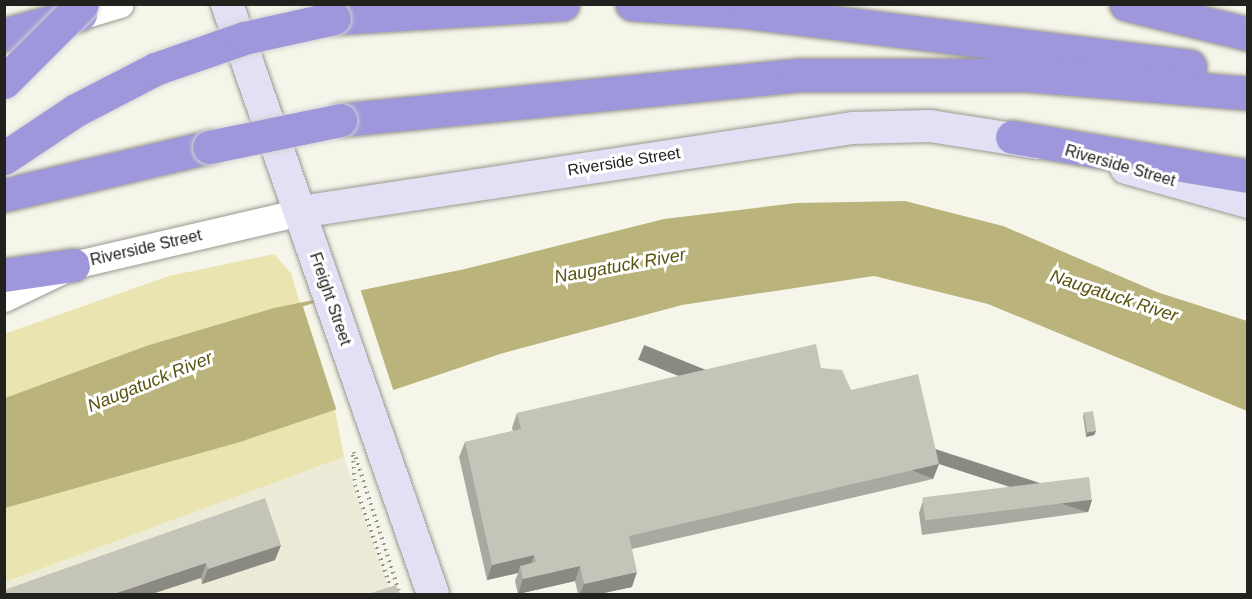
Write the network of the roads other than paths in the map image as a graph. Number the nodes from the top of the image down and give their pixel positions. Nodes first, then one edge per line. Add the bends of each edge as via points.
1 (227, 4) edge
2 (563, 4) edge
3 (632, 4) edge
4 (1126, 4) edge
5 (98, 7) edge
6 (1248, 34) edge
7 (4, 35) edge
8 (4, 43) edge
9 (1248, 73) edge
10 (4, 82) edge
11 (1248, 93) edge
12 (1012, 137) junction
13 (4, 158) edge
14 (1248, 176) edge
15 (4, 195) edge
16 (1248, 202) edge
17 (300, 212) junction
18 (73, 265) junction
19 (4, 275) edge
20 (4, 298) edge
21 (433, 594) edge

1 - 17 main road, Freight Street
2 - 13 highway, bridge via 334,18 244,38 155,69 76,110
3 - 9 highway via 758,13
4 - 6 highway
5 - 7 highway
5 - 8 street
5 - 10 highway, bridge
11 - 15 highway, bridge via 1028,75 866,73 340,120
12 - 14 highway
12 - 16 main road, Riverside Street
12 - 17 main road, Riverside Street via 930,126 853,128
17 - 18 street, Riverside Street
17 - 21 main road, Freight Street via 318,262 367,447
18 - 19 highway
18 - 20 street, Riverside Street

